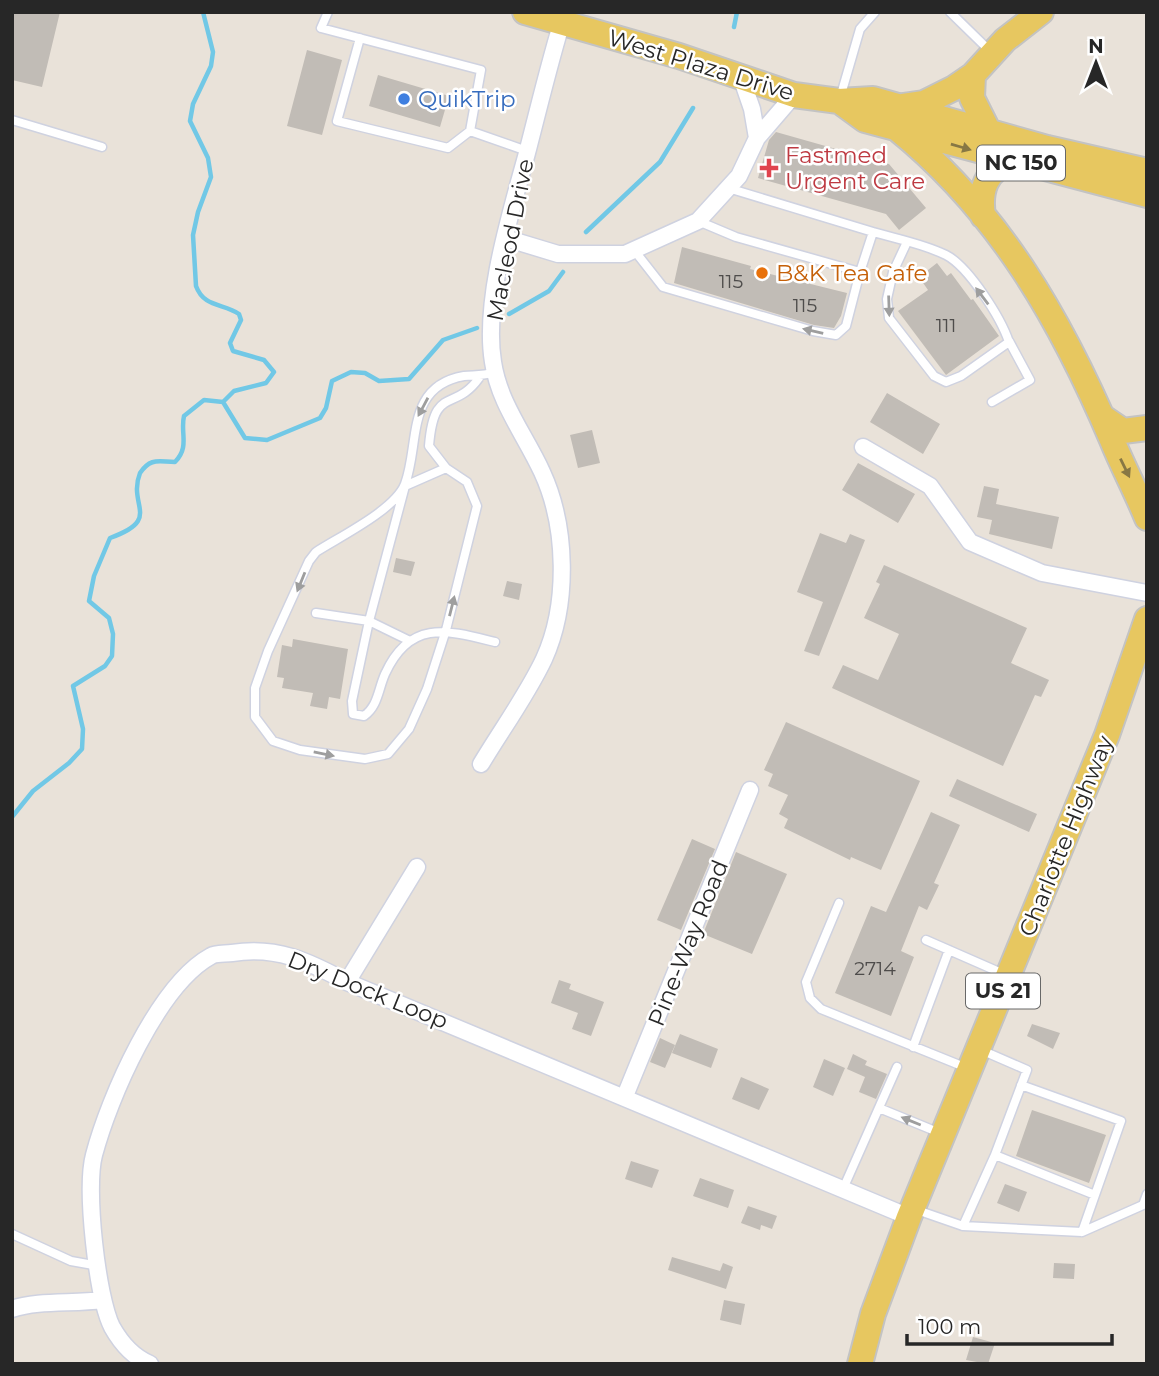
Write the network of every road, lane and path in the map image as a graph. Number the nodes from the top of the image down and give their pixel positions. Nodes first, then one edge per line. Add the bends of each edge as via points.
1 (525, 12) edge
2 (875, 12) edge
3 (950, 12) edge
4 (1041, 12) edge
5 (326, 13) edge
6 (563, 17) edge
7 (360, 38) junction
8 (992, 52) junction
9 (972, 75) junction
10 (741, 77) junction
11 (794, 95) junction
12 (839, 101) junction
13 (898, 117) junction
14 (12, 120) edge
15 (470, 131) junction
16 (989, 132) junction
17 (757, 138) junction
18 (102, 147) dead end
19 (527, 151) junction
20 (1011, 161) junction
21 (1147, 171) edge
22 (729, 188) junction
23 (1147, 195) edge
24 (983, 216) junction
25 (698, 221) junction
26 (873, 232) junction
27 (505, 238) junction
28 (907, 242) junction
29 (635, 250) junction
30 (860, 272) junction
31 (1009, 341) junction
32 (495, 372) junction
33 (479, 378) junction
34 (992, 402) dead end
35 (1104, 418) junction
36 (1147, 428) edge
37 (863, 447) dead end
38 (446, 468) junction
39 (404, 486) junction
40 (1147, 518) edge
41 (1147, 593) edge
42 (316, 614) dead end
43 (369, 621) junction
44 (446, 630) junction
45 (1145, 631) edge
46 (410, 641) junction
47 (495, 642) dead end
48 (481, 764) dead end
49 (750, 790) dead end
50 (417, 867) dead end
51 (839, 903) dead end
52 (926, 940) dead end
53 (949, 950) junction
54 (1009, 976) junction
55 (347, 982) junction
56 (913, 1047) junction
57 (974, 1059) junction
58 (897, 1067) dead end
59 (1021, 1086) junction
60 (625, 1096) junction
61 (879, 1108) junction
62 (943, 1134) junction
63 (995, 1155) junction
64 (843, 1189) junction
65 (1147, 1194) edge
66 (1095, 1195) junction
67 (911, 1213) junction
68 (964, 1226) junction
69 (1082, 1232) junction
70 (12, 1234) edge
71 (99, 1266) junction
72 (102, 1300) junction
73 (12, 1309) edge
74 (150, 1364) edge
75 (860, 1364) edge

1 - 6 main road, West Plaza Drive / NC 150
2 - 12 lane via 860,29
3 - 8 lane
4 - 8 main road
5 - 7 lane via 321,28
6 - 10 main road, West Plaza Drive / NC 150
6 - 19 street, Macleod Drive
7 - 15 lane via 481,70
7 - 15 lane via 337,121 448,148
8 - 9 main road
9 - 13 main road
9 - 16 main road via 972,98
10 - 11 main road, West Plaza Drive / NC 150
10 - 17 street
11 - 12 main road, West Plaza Drive / NC 150
11 - 17 street
12 - 13 main road, West Plaza Drive / NC 150 via 865,120
13 - 16 main road, West Plaza Drive / NC 150
13 -> 20 main road, West Plaza Drive / NC 150
13 - 24 main road
14 - 18 lane
15 - 19 lane
16 - 21 main road, West Plaza Drive / NC 150
17 - 22 street
19 - 27 street, Macleod Drive
20 - 23 main road, West Plaza Drive / NC 150
20 - 24 main road via 1000,165 985,184
22 - 25 street
22 - 26 lane
24 - 35 main road via 1039,290
25 - 29 street
25 - 30 lane via 736,237
26 - 28 lane
26 - 30 lane
27 - 29 street via 558,254
27 - 32 street, Macleod Drive via 491,323
31 -> 28 lane via 1003,324 959,264
28 -> 31 lane via 893,272 887,299 889,318 934,376 946,382 961,376
30 -> 29 lane via 846,326 836,335 663,287
31 - 34 lane via 1030,380
32 - 33 lane
32 - 48 street, Macleod Drive via 503,400 543,474 557,519 561,566 557,612 544,657
33 - 38 lane via 471,390 438,407 431,423 429,446
33 -> 39 lane via 465,376 439,387 420,407
35 - 36 main road via 1123,430
35 -> 40 main road
37 - 41 street via 930,486 970,542 1042,573
38 - 39 lane
44 -> 38 lane via 477,506 467,482
39 - 43 lane
39 -> 44 lane via 377,513 309,561 255,688 255,717 273,741 300,750 365,759 388,754 409,729
42 - 43 lane
43 - 46 lane
43 - 46 lane via 353,714 364,716 373,709 385,674
44 - 46 lane via 427,632
44 - 47 lane
45 - 54 main road, Charlotte Highway / US 21
49 - 60 street, Pine-Way Road
50 - 55 street
51 - 56 lane via 806,982 810,998 821,1009
52 - 53 lane
53 - 54 lane
53 - 56 lane
54 - 57 main road, Charlotte Highway / US 21
55 - 60 street, Dry Dock Loop
55 - 71 street, Dry Dock Loop via 309,961 259,949 212,956 181,982 145,1031 93,1157 91,1199
56 - 57 lane
57 - 59 lane via 1027,1070
57 - 62 main road, Charlotte Highway / US 21
58 - 61 lane
59 - 63 lane
59 - 66 lane via 1121,1121
60 - 64 street, Dry Dock Loop
62 -> 61 lane
61 - 64 lane
62 - 67 main road, Charlotte Highway / US 21
63 - 66 lane
63 - 68 lane
64 - 67 street, Dry Dock Loop
65 - 69 lane via 1143,1205
66 - 69 lane
67 - 68 lane
67 - 75 main road, Charlotte Highway / US 21 via 873,1314
68 - 69 lane
70 - 71 lane via 71,1261
71 - 72 street, Dry Dock Loop
72 - 73 street via 30,1303
72 - 74 street, Dry Dock Loop via 125,1347

